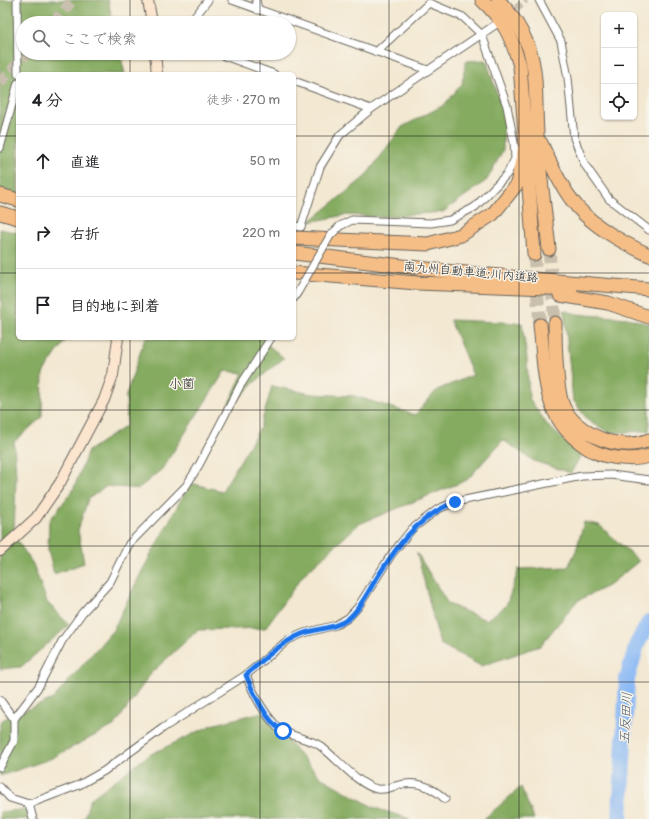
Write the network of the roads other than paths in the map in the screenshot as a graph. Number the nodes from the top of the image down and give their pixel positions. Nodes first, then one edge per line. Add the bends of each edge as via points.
1 (17, 0) edge
2 (148, 0) edge
3 (208, 0) edge
4 (232, 0) edge
5 (256, 0) edge
6 (482, 0) edge
7 (498, 0) edge
8 (539, 0) edge
9 (258, 10) junction
10 (17, 16) edge
11 (151, 16) edge
12 (195, 16) edge
13 (275, 16) edge
14 (296, 24) edge
15 (495, 25) dead end
16 (482, 35) junction
17 (376, 52) junction
18 (18, 60) edge
19 (156, 60) edge
20 (235, 60) edge
21 (428, 70) junction
22 (18, 72) edge
23 (157, 72) edge
24 (268, 72) edge
25 (296, 82) edge
26 (16, 90) edge
27 (371, 109) junction
28 (531, 138) junction
29 (0, 148) edge
30 (0, 195) edge
31 (16, 199) edge
32 (0, 214) edge
33 (16, 218) edge
34 (296, 226) edge
35 (649, 230) edge
36 (296, 238) edge
37 (549, 249) tunnel mouth
38 (296, 253) edge
39 (534, 254) tunnel mouth
40 (649, 255) edge
41 (296, 273) edge
42 (357, 279) junction
43 (649, 289) edge
44 (649, 293) edge
45 (296, 295) edge
46 (649, 317) edge
47 (555, 323) tunnel mouth
48 (540, 325) tunnel mouth
49 (118, 340) edge
50 (270, 340) edge
51 (649, 440) edge
52 (649, 456) edge
53 (649, 480) edge
54 (0, 551) edge
55 (246, 675) junction
56 (0, 700) edge
57 (14, 719) junction
58 (0, 767) edge
59 (0, 787) edge
60 (445, 799) dead end
61 (28, 804) junction
62 (33, 819) edge

1 - 10 street
2 - 11 street
3 - 12 street
4 - 9 street
5 - 9 street
6 - 28 highway via 499,17 513,43 520,66
7 - 28 highway via 522,32 530,50 534,75
8 - 35 street via 561,40 574,138 585,166 609,199
9 - 13 street
14 - 17 street
15 - 16 street
16 - 17 street via 463,17 429,3
16 - 21 street
16 - 45 street, bridge via 507,106 514,142 515,159 507,174 475,207 450,220 431,223 352,220 340,226 330,236
17 - 21 street
18 - 22 street
19 - 23 street
20 - 24 street
21 - 27 street
25 - 27 street
26 - 29 street
27 - 34 street via 340,136 320,167 301,227
28 - 36 highway via 517,184 493,214 461,235 428,244
28 - 37 highway
28 - 39 highway
28 - 40 highway via 584,213 617,239
30 - 31 highway
32 - 33 highway
38 - 43 highway, 南九州自動車道;川内道路 via 444,271
41 - 42 highway, 南九州自動車道;川内道路
42 - 44 highway, 南九州自動車道;川内道路
42 - 46 highway via 434,288 579,297 608,303
47 - 51 highway via 558,380 563,407 567,413 590,434 604,440 622,445
48 - 52 highway via 544,374 549,394 556,417 568,433 592,452 617,458
49 - 54 street via 113,375 104,400 60,483 36,518
50 - 57 street via 240,386 186,486 129,544 110,582 62,641 39,686
53 - 55 street via 611,475 582,476 455,502 438,509 412,530 391,555 358,607 348,618 336,625 288,640
55 - 60 street via 261,705 278,729 316,744 333,755 360,781 377,789 420,784 434,789
55 - 61 street via 163,728 104,771 79,785
56 - 57 street
57 - 58 street via 14,741
59 - 61 street via 10,798
61 - 62 street

